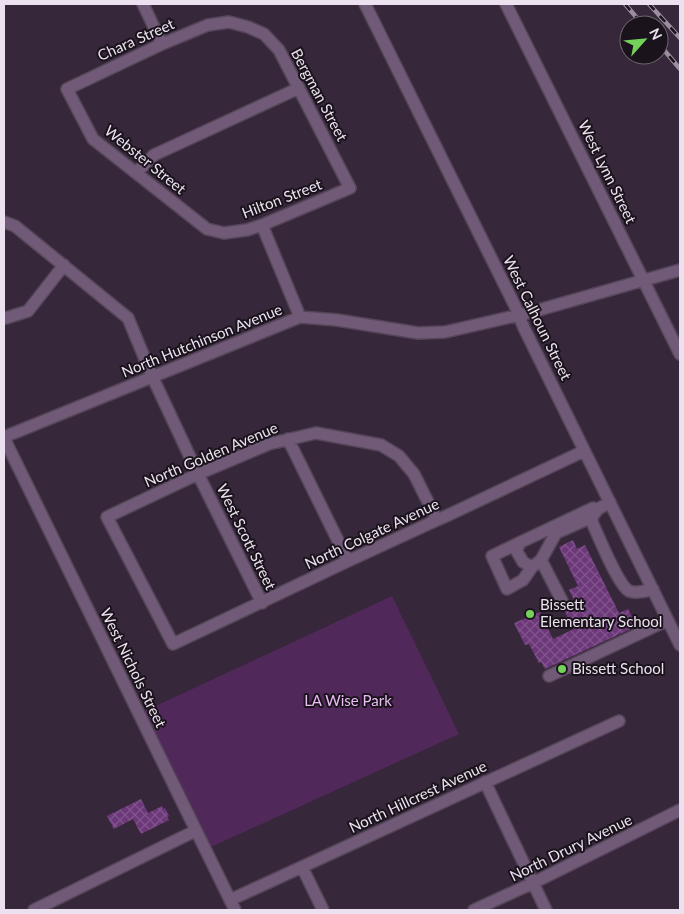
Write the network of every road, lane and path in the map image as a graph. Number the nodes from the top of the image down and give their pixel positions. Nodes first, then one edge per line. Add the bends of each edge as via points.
1 (143, 4) edge
2 (365, 4) edge
3 (506, 4) edge
4 (248, 27) joint
5 (162, 44) junction
6 (299, 88) junction
7 (68, 89) joint
8 (136, 173) junction
9 (350, 188) joint
10 (4, 222) edge
11 (262, 225) junction
12 (224, 233) joint
13 (64, 265) junction
14 (680, 270) edge
15 (644, 280) junction
16 (519, 315) junction
17 (300, 317) junction
18 (6, 318) dead end
19 (680, 354) edge
20 (152, 376) junction
21 (4, 438) edge
22 (288, 439) junction
23 (584, 451) junction
24 (198, 474) junction
25 (610, 502) junction
26 (595, 513) junction
27 (437, 520) junction
28 (521, 542) junction
29 (348, 561) junction
30 (536, 563) junction
31 (653, 589) junction
32 (262, 602) junction
33 (562, 602) dead end
34 (668, 620) junction
35 (173, 644) joint
36 (680, 645) edge
37 (549, 676) dead end
38 (619, 721) dead end
39 (485, 782) junction
40 (680, 810) edge
41 (195, 831) junction
42 (302, 867) junction
43 (533, 883) junction
44 (230, 900) junction
45 (34, 910) edge
46 (235, 910) edge
47 (323, 910) edge
48 (474, 910) edge
49 (546, 910) edge

1 - 5 street
2 - 16 street, West Calhoun Street
3 - 15 street, West Lynn Street
4 - 5 street, Chara Street via 229,22 208,25
4 - 6 street, Bergman Street via 264,34 278,50
5 - 7 street, Chara Street
6 - 8 street via 154,155
6 - 9 street, Bergman Street
7 - 8 street, Webster Street via 93,139
8 - 12 street, Webster Street via 207,229
9 - 11 street, Hilton Street
10 - 13 street, West Scott Street via 15,226
11 - 12 street, Hilton Street
11 - 17 street
13 - 18 street via 28,310
13 - 20 street, West Scott Street via 128,318
14 - 15 street, North Hutchinson Avenue
15 - 16 street, North Hutchinson Avenue
15 - 19 street, West Lynn Street
16 - 17 street, North Hutchinson Avenue via 427,334
16 - 23 street, West Calhoun Street
17 - 20 street, North Hutchinson Avenue
20 - 21 street, North Hutchinson Avenue
20 - 24 street, West Scott Street
21 - 41 street, West Nichols Street
22 - 24 street, North Golden Avenue
22 - 27 street, North Golden Avenue via 316,432 381,446 398,456 414,474
22 - 29 street
23 - 25 street, West Calhoun Street
23 - 27 street, North Colgate Avenue
24 - 32 street, West Scott Street
24 - 35 street, North Golden Avenue via 108,517
25 - 26 street
25 - 31 street, West Calhoun Street
26 - 28 street via 593,508
26 - 30 street via 556,533
26 - 31 street via 592,522 620,581 630,591
27 - 29 street, North Colgate Avenue
28 - 30 street via 516,550 523,562
28 - 30 street via 492,556 507,589 523,580
29 - 32 street, North Colgate Avenue
30 - 33 street
31 - 34 street, West Calhoun Street
32 - 35 street, North Colgate Avenue
34 - 36 street, West Calhoun Street
34 - 37 street
38 - 39 street, North Hillcrest Avenue
39 - 42 street, North Hillcrest Avenue
39 - 43 street
40 - 43 street, North Drury Avenue
41 - 44 street, West Nichols Street
41 - 45 street
42 - 44 street, North Hillcrest Avenue
42 - 47 street
43 - 48 street, North Drury Avenue
43 - 49 street
44 - 46 street, West Nichols Street

